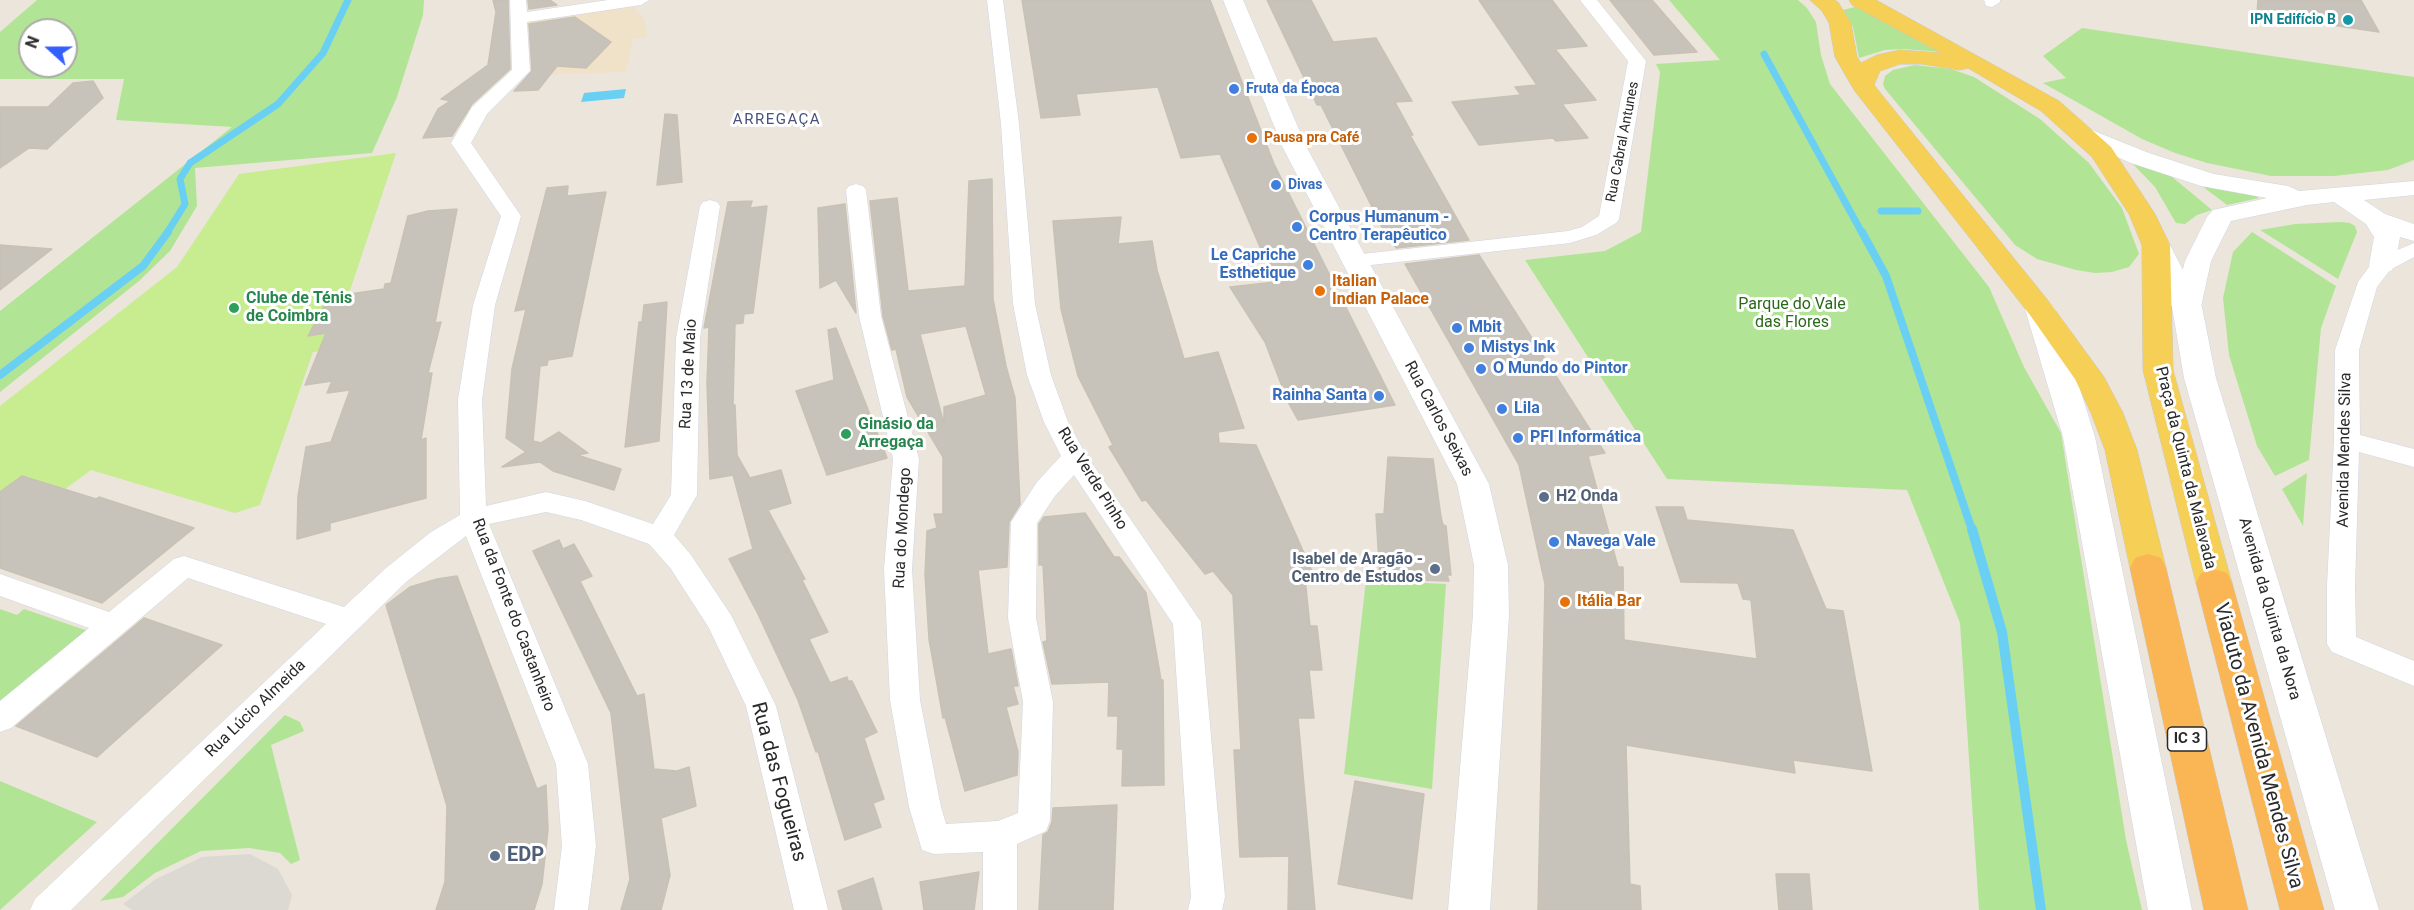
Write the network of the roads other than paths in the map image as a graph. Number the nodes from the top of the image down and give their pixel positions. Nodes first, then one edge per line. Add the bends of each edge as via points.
1 (641, 0) edge
2 (994, 0) edge
3 (1233, 0) edge
4 (1588, 0) edge
5 (1821, 0) edge
6 (1860, 0) edge
7 (519, 9) edge
8 (1986, 68) junction
9 (1862, 85) junction
10 (2084, 134) junction
11 (2414, 188) edge
12 (856, 190) dead end
13 (2340, 195) junction
14 (2307, 197) junction
15 (710, 206) dead end
16 (2376, 219) junction
17 (2414, 233) edge
18 (2156, 245) junction
19 (2414, 249) edge
20 (1353, 261) junction
21 (2382, 265) junction
22 (2187, 308) junction
23 (2040, 309) junction
24 (2347, 440) junction
25 (1075, 457) junction
26 (2414, 458) edge
27 (473, 519) junction
28 (659, 537) junction
29 (2148, 568) joint
30 (2214, 583) joint
31 (0, 585) edge
32 (348, 620) junction
33 (113, 625) junction
34 (2414, 674) edge
35 (0, 719) edge
36 (1000, 836) junction
37 (47, 910) edge
38 (571, 910) edge
39 (811, 910) edge
40 (1000, 910) edge
41 (1205, 910) edge
42 (1469, 910) edge
43 (2170, 910) edge
44 (2226, 910) edge
45 (2302, 910) edge
46 (2357, 910) edge

1 - 7 street
2 - 25 street, Rua Verde Pinho via 1010,124 1024,304 1039,375 1056,422
3 - 20 street, Rua Carlos Seixas via 1295,148
4 - 20 street, Rua Cabral Antunes via 1637,60 1609,219 1570,237
5 - 9 main road via 1840,23 1846,57
6 - 8 main road
7 - 27 street, Rua da Fonte do Castanheiro via 521,72 479,111 461,143 511,216 484,305 470,400
8 - 9 main road via 1900,57 1870,67
8 - 10 main road, Praça da Quinta da Malavada via 2050,106
9 - 23 main road
10 - 14 street via 2210,181
10 - 18 main road, Praça da Quinta da Malavada via 2113,166
11 - 13 street
12 - 36 street, Rua do Mondego via 870,316 906,459 898,568 905,700 925,807 934,839
13 - 14 street
13 - 16 street
14 - 22 street via 2222,215 2198,261
15 - 28 street, Rua 13 de Maio via 688,338 684,495
16 - 17 street
16 - 21 street via 2387,237
18 - 22 main road, Avenida da Quinta da Nora
18 - 30 main road, Praça da Quinta da Malavada via 2158,370
19 - 21 street
20 - 42 street, Rua Carlos Seixas via 1473,484 1491,565 1491,615
21 - 24 street, Avenida Mendes Silva via 2366,287 2347,350
22 - 46 main road, Avenida da Quinta da Nora via 2200,378
23 - 29 main road via 2090,376 2107,413 2121,450
23 - 43 main road via 2079,437
24 - 26 street
24 - 34 street, Avenida Mendes Silva via 2342,644
25 - 36 street via 1046,489 1024,522 1022,618 1038,702 1034,821
25 - 41 street, Rua Verde Pinho via 1187,622 1207,886
27 - 28 street, Rua Lúcio Almeida via 546,502
27 - 32 street, Rua Lúcio Almeida via 396,575
27 - 38 street, Rua da Fonte do Castanheiro via 572,764 579,846
28 - 39 street, Rua das Fogueiras via 681,562 721,623 760,706
29 - 44 highway, IC 3
30 - 45 highway, Viaduto da Avenida Mendes Silva
31 - 33 street
32 - 33 street via 184,566
32 - 37 street, Rua Lúcio Almeida
33 - 35 street
36 - 40 street

